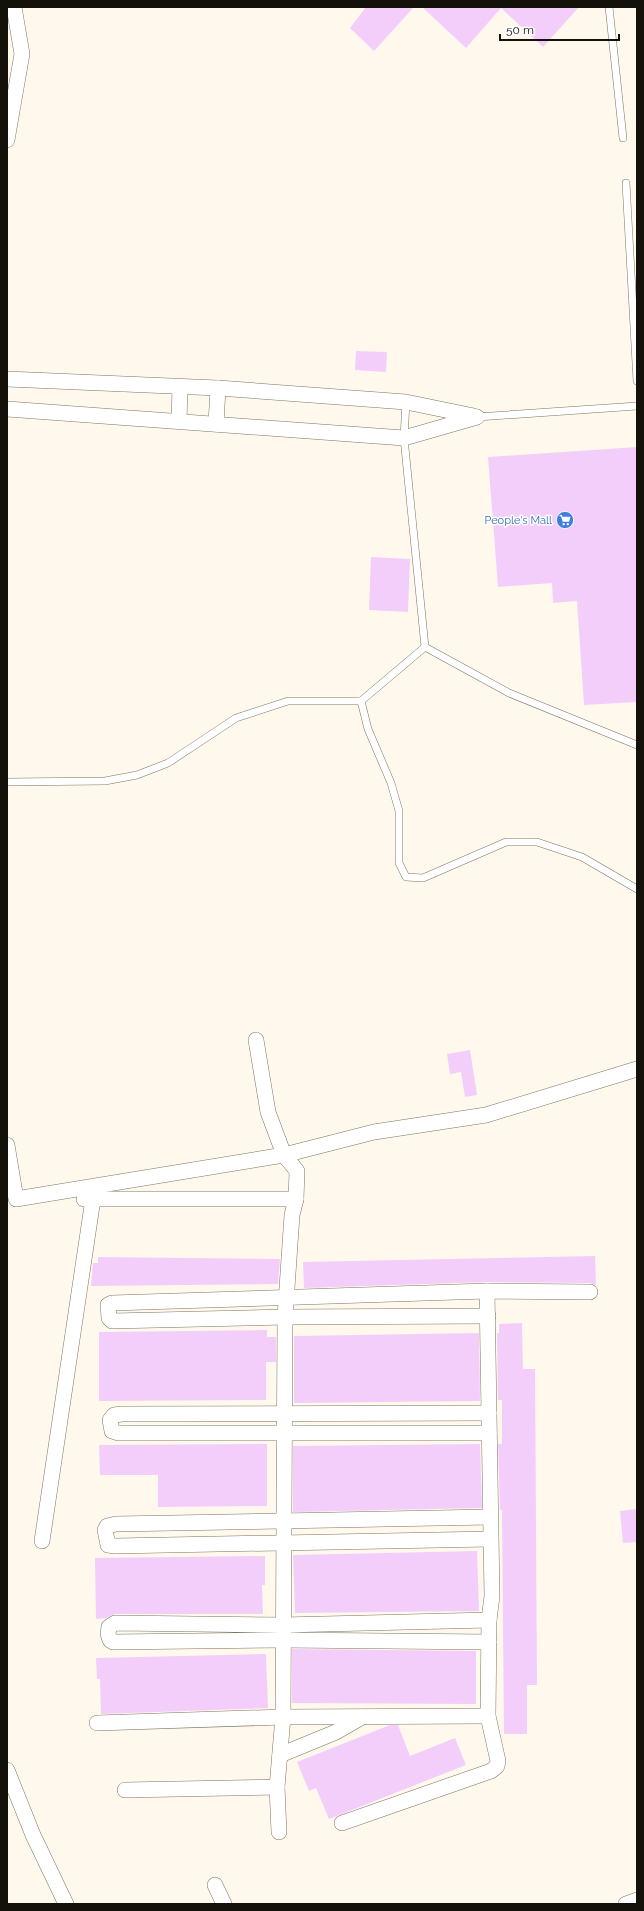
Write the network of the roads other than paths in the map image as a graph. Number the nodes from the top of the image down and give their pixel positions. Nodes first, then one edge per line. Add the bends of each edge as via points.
1 (14, 7) edge
2 (609, 7) edge
3 (623, 138) dead end
4 (7, 140) edge
5 (626, 183) dead end
6 (7, 379) edge
7 (637, 381) edge
8 (180, 387) junction
9 (218, 388) junction
10 (406, 402) junction
11 (637, 406) edge
12 (7, 409) edge
13 (477, 417) junction
14 (179, 421) junction
15 (216, 424) junction
16 (404, 438) junction
17 (425, 647) junction
18 (361, 701) junction
19 (637, 745) edge
20 (7, 782) edge
21 (637, 889) edge
22 (256, 1040) dead end
23 (637, 1069) edge
24 (7, 1145) edge
25 (284, 1155) junction
26 (93, 1199) junction
27 (296, 1199) junction
28 (11, 1200) edge
29 (487, 1291) junction
30 (590, 1292) dead end
31 (288, 1298) junction
32 (488, 1316) junction
33 (285, 1317) junction
34 (284, 1413) junction
35 (489, 1413) junction
36 (490, 1432) junction
37 (284, 1433) junction
38 (490, 1517) junction
39 (284, 1521) junction
40 (490, 1539) junction
41 (42, 1541) dead end
42 (283, 1543) junction
43 (489, 1620) junction
44 (283, 1625) junction
45 (283, 1640) junction
46 (488, 1642) junction
47 (488, 1716) junction
48 (283, 1717) junction
49 (362, 1717) junction
50 (97, 1723) dead end
51 (280, 1755) junction
52 (7, 1770) edge
53 (277, 1787) junction
54 (125, 1790) dead end
55 (342, 1823) dead end
56 (279, 1832) dead end
57 (215, 1885) dead end
58 (637, 1900) edge
59 (66, 1904) edge
60 (224, 1904) edge
61 (626, 1904) edge

1 - 4 street via 22,54
2 - 3 lane
5 - 7 lane
6 - 8 street
8 - 9 street
8 - 14 street
9 - 10 street
9 - 15 street
10 - 13 street
10 - 16 lane
11 - 13 lane
12 - 14 street
13 - 16 street
14 - 15 street
15 - 16 street
16 - 17 lane
17 - 18 lane
17 - 19 lane via 509,693
18 - 20 lane via 288,702 236,718 168,763 137,776 105,781
18 - 21 lane via 368,729 391,783 399,811 399,863 406,877 423,878 506,842 537,842 582,857
22 - 25 street via 268,1112
23 - 25 street via 486,1115 374,1132
24 - 28 street
25 - 27 street via 297,1171
25 - 28 street
26 - 27 street
26 - 28 street
26 - 41 street
27 - 31 street via 292,1215
29 - 30 street
29 - 31 street
29 - 32 street
31 - 33 street
31 - 33 street via 108,1305 108,1318 112,1321
32 - 33 street
32 - 35 street
33 - 34 street
34 - 35 street
34 - 37 street
34 - 37 street via 122,1414 114,1415 110,1420 112,1432 118,1433
35 - 36 street
36 - 37 street
36 - 38 street
37 - 39 street
38 - 39 street
38 - 40 street
39 - 42 street
39 - 42 street via 116,1524 107,1526 105,1530 108,1545 115,1546
40 - 42 street
40 - 43 street via 492,1596
42 - 44 street
43 - 44 street
43 - 46 street
44 - 45 street
44 - 45 street via 114,1623 109,1627 108,1634 113,1642
45 - 46 street
45 - 48 street
46 - 47 street
47 - 49 street
47 - 55 street via 498,1761 497,1766 491,1771
48 - 49 street
48 - 50 street
48 - 51 street
49 - 51 street via 336,1732
51 - 53 street
52 - 59 street via 33,1835
53 - 54 street
53 - 56 street
57 - 60 street
58 - 61 street

